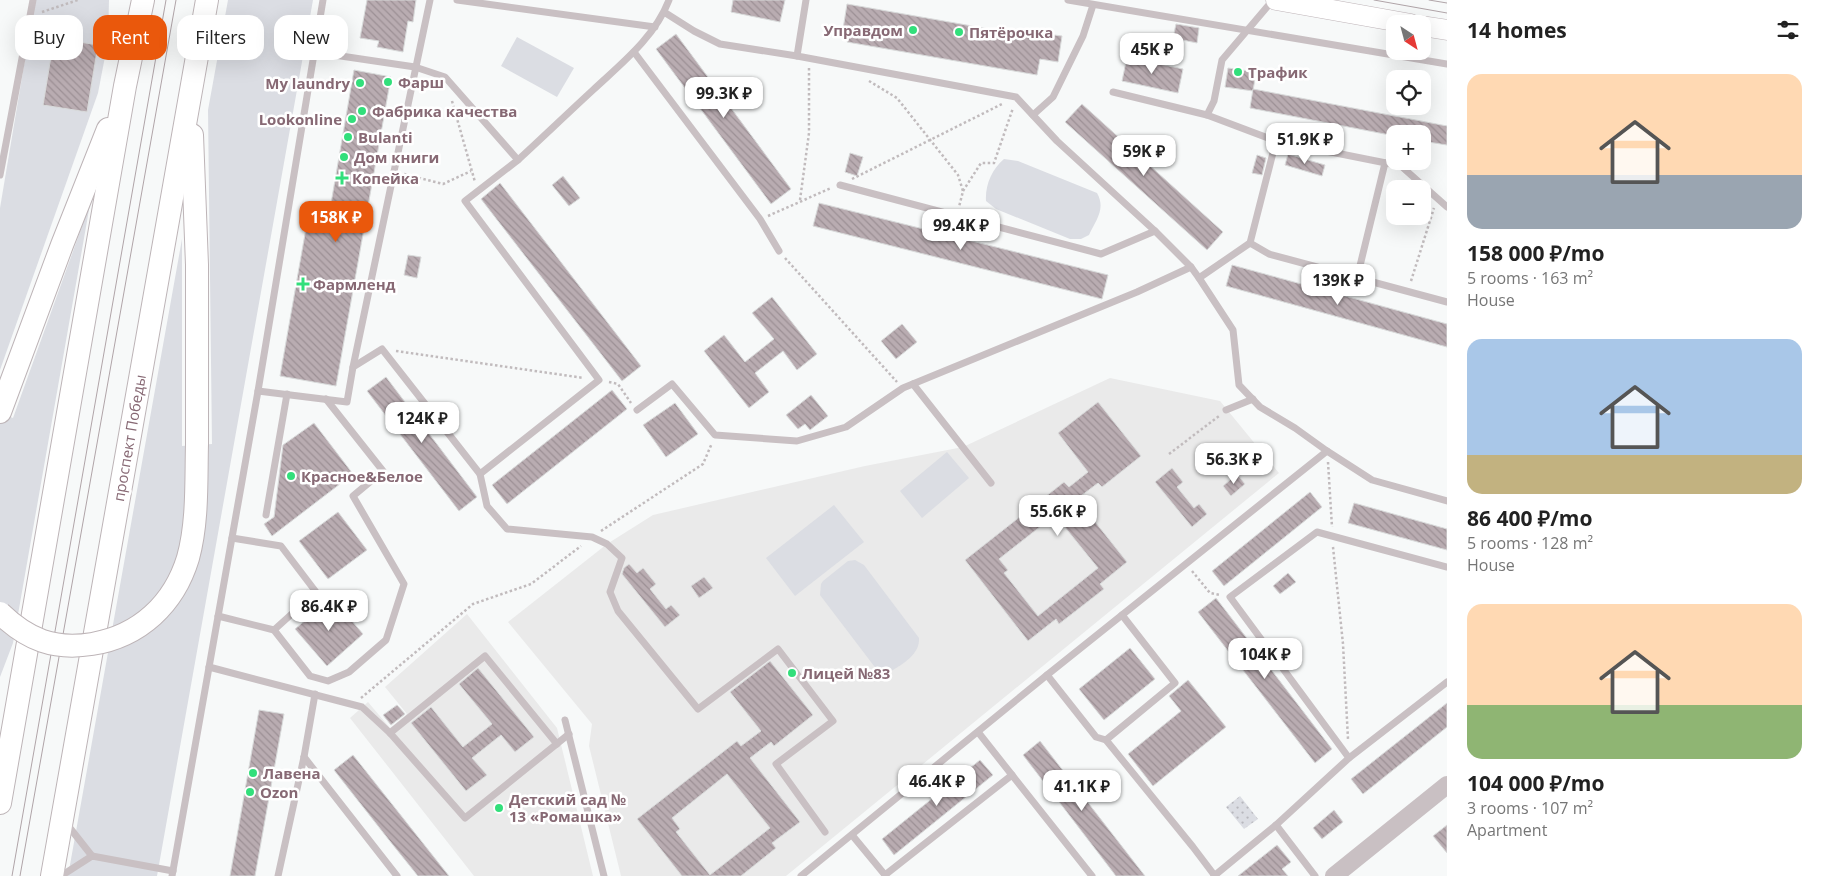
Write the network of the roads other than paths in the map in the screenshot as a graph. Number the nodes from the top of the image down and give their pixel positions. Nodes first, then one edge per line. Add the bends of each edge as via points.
1 (32, 0) edge
2 (143, 0) edge
3 (207, 0) edge
4 (323, 0) edge
5 (430, 0) edge
6 (456, 0) edge
7 (669, 0) edge
8 (806, 0) edge
9 (1068, 0) edge
10 (1275, 0) edge
11 (1093, 5) junction
12 (664, 12) junction
13 (320, 15) edge
14 (1386, 20) edge
15 (655, 27) junction
16 (1431, 27) edge
17 (1246, 30) junction
18 (1447, 30) edge
19 (634, 52) junction
20 (797, 56) junction
21 (348, 57) edge
22 (313, 60) edge
23 (1447, 64) edge
24 (416, 68) junction
25 (125, 86) junction
26 (190, 92) junction
27 (1113, 92) dead end
28 (1033, 115) junction
29 (1207, 115) junction
30 (1276, 141) junction
31 (518, 160) junction
32 (1385, 163) junction
33 (0, 175) edge
34 (840, 185) road end
35 (1447, 207) edge
36 (1154, 231) junction
37 (1250, 243) junction
38 (779, 251) road end
39 (1191, 267) junction
40 (1199, 278) junction
41 (1357, 278) junction
42 (1447, 302) edge
43 (353, 367) junction
44 (913, 384) junction
45 (258, 391) junction
46 (287, 394) junction
47 (326, 399) junction
48 (1253, 399) junction
49 (637, 410) road end
50 (1226, 410) road end
51 (0, 412) edge
52 (1327, 451) junction
53 (480, 474) junction
54 (991, 483) dead end
55 (1447, 501) edge
56 (266, 515) dead end
57 (232, 538) junction
58 (1447, 567) edge
59 (0, 613) edge
60 (1122, 614) junction
61 (218, 616) junction
62 (274, 630) junction
63 (209, 668) junction
64 (1047, 675) junction
65 (1447, 682) edge
66 (315, 694) junction
67 (565, 720) dead end
68 (978, 732) junction
69 (390, 733) junction
70 (568, 734) junction
71 (1106, 740) junction
72 (557, 744) junction
73 (304, 757) junction
74 (1349, 758) junction
75 (1012, 775) junction
76 (1447, 785) edge
77 (0, 803) edge
78 (62, 817) junction
79 (1276, 826) junction
80 (825, 832) dead end
81 (852, 835) junction
82 (92, 856) junction
83 (173, 873) edge
84 (52, 876) edge
85 (61, 876) edge
86 (278, 876) edge
87 (397, 876) edge
88 (604, 876) edge
89 (801, 876) edge
90 (885, 876) edge
91 (1092, 876) edge
92 (1215, 876) edge
93 (1315, 876) edge
94 (1334, 876) edge

1 - 33 lane
2 - 25 main road
3 - 26 main road, проспект Победы
4 - 13 lane
5 - 24 lane
6 - 15 lane
7 - 12 lane
8 - 20 lane
9 - 11 lane
10 - 14 main road
10 - 17 lane
11 - 17 lane
11 - 28 lane via 1083,36 1053,97
12 - 15 lane
12 - 20 lane via 720,44
15 - 19 lane
16 - 18 main road
17 - 23 lane
17 - 29 lane via 1222,60 1214,102
19 - 31 lane
19 - 38 lane via 760,220
20 - 28 lane via 1016,97
21 - 24 lane
22 - 45 lane
24 - 31 lane via 445,77
24 - 43 lane
25 - 51 main road
25 - 77 main road
26 - 59 main road, bridge via 197,265 197,444 196,508 188,558 173,592 156,613 134,631 109,642 74,647 50,645 22,631
26 - 78 main road, проспект Победы
27 - 29 lane
28 - 36 lane
29 - 30 lane
30 - 32 lane
30 - 37 lane
31 - 53 lane via 465,200 599,380
32 - 35 lane via 1401,166
32 - 41 lane
34 - 36 lane via 1101,254
36 - 39 lane
37 - 40 lane
37 - 41 lane via 1269,254
39 - 40 lane
39 - 44 lane
40 - 48 lane via 1233,330 1239,385
41 - 42 lane
43 - 47 lane via 347,402
43 - 53 lane via 382,349
44 - 49 lane via 846,427 797,441 715,435 672,384
44 - 54 lane
45 - 46 lane
45 - 57 lane
46 - 47 lane
46 - 56 lane
47 - 62 lane via 383,471 354,496 404,584 386,640 349,672 328,681 310,676
48 - 50 lane
48 - 52 lane
52 - 55 lane via 1372,480
52 - 60 lane
53 - 80 lane via 487,506 507,529 592,538 607,544 622,558 610,592 618,611 698,709 778,650 833,721 776,764
57 - 61 lane
57 - 62 lane via 281,546 316,592
58 - 74 lane via 1317,532 1230,597
60 - 64 lane
60 - 71 lane via 1176,684
61 - 62 lane
61 - 63 lane
63 - 66 lane
63 - 83 lane
64 - 68 lane
64 - 71 lane via 1096,737
65 - 74 lane
66 - 69 lane via 362,707
66 - 73 lane
67 - 70 lane
68 - 75 lane
68 - 81 lane
69 - 72 lane via 465,818
69 - 72 lane via 485,656
70 - 72 lane
70 - 88 lane
71 - 92 lane
73 - 86 lane
73 - 87 lane
74 - 79 lane
75 - 90 lane
75 - 91 lane
76 - 94 street
78 - 82 lane
78 - 84 main road, проспект Победы
79 - 92 lane
79 - 93 lane
81 - 89 lane
81 - 90 lane
82 - 83 lane
82 - 85 lane

